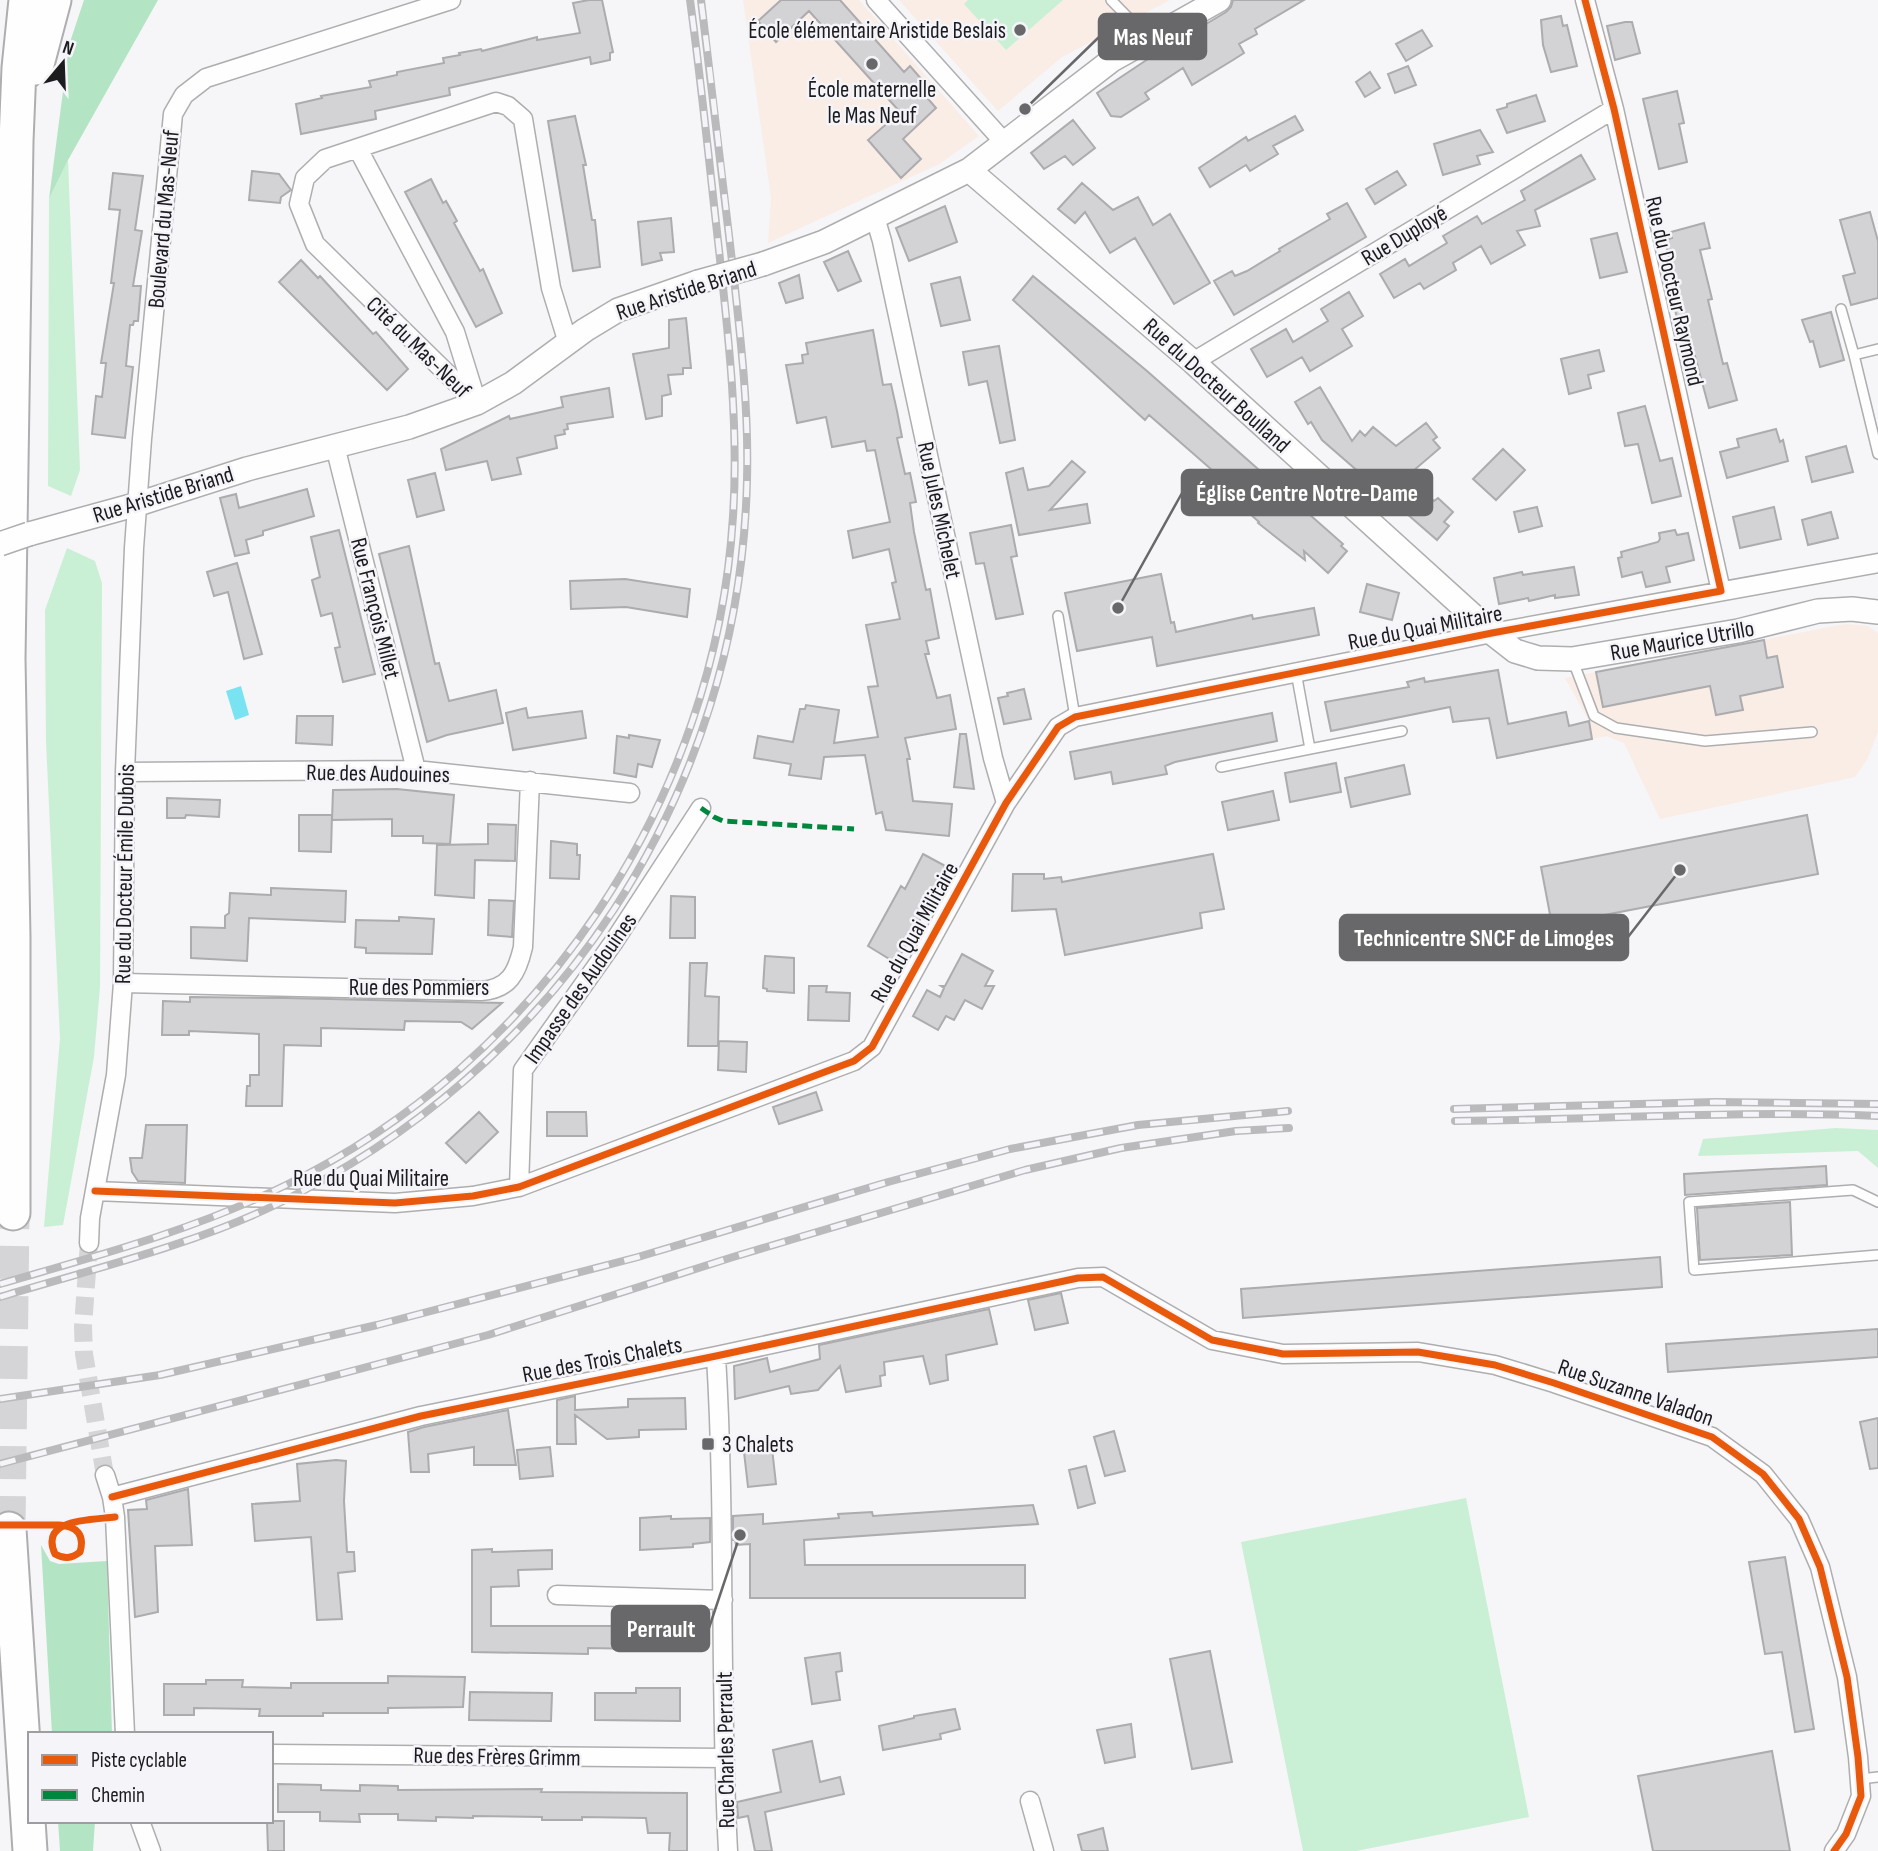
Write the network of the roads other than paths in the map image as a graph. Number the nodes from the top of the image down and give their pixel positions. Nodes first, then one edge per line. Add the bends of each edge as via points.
1 (26, 0) edge
2 (54, 0) edge
3 (451, 0) edge
4 (876, 0) edge
5 (1111, 0) edge
6 (1219, 0) edge
7 (1585, 0) edge
8 (1149, 39) junction
9 (1614, 109) junction
10 (16, 141) junction
11 (1004, 142) junction
12 (358, 149) junction
13 (969, 170) junction
14 (875, 217) junction
15 (1841, 309) dead end
16 (568, 343) junction
17 (1878, 349) edge
18 (1854, 355) junction
19 (1193, 362) junction
20 (477, 403) junction
21 (335, 446) junction
22 (1878, 454) edge
23 (138, 503) junction
24 (0, 544) edge
25 (1878, 563) edge
26 (1721, 591) junction
27 (1878, 612) edge
28 (1058, 616) dead end
29 (1492, 633) junction
30 (1572, 659) junction
31 (1296, 672) junction
32 (1075, 717) junction
33 (1402, 731) dead end
34 (1812, 732) dead end
35 (1310, 749) junction
36 (1221, 767) dead end
37 (416, 770) junction
38 (125, 772) junction
39 (530, 780) junction
40 (630, 793) dead end
41 (1006, 803) junction
42 (701, 808) dead end
43 (123, 983) junction
44 (519, 1187) junction
45 (95, 1191) junction
46 (1878, 1202) edge
47 (13, 1213) tunnel mouth
48 (89, 1243) tunnel mouth
49 (1878, 1255) edge
50 (1103, 1277) joint
51 (716, 1356) junction
52 (105, 1475) tunnel mouth
53 (112, 1497) junction
54 (9, 1529) tunnel mouth
55 (557, 1595) dead end
56 (723, 1600) junction
57 (125, 1732) edge
58 (273, 1754) edge
59 (723, 1758) junction
60 (1869, 1778) edge
61 (1030, 1801) dead end
62 (28, 1820) edge
63 (28, 1823) edge
64 (141, 1823) edge
65 (30, 1851) edge
66 (151, 1851) edge
67 (728, 1851) edge
68 (1044, 1851) edge
69 (1834, 1851) edge

1 - 10 highway
2 - 10 highway
3 - 23 street, Boulevard du Mas-Neuf via 206,78 184,95 173,114
4 - 11 street
5 - 8 lane
6 - 8 street, Rue Aristide Briand
7 - 9 street, Rue du Docteur Raymond
8 - 11 street, Rue Aristide Briand via 1112,60
9 - 19 street, Rue Duployé
9 - 26 street, Rue du Docteur Raymond
10 - 47 highway via 8,659
11 - 13 street, Rue Aristide Briand
12 - 16 street, Cité du Mas-Neuf via 496,102 523,119 551,288
12 - 20 street, Cité du Mas-Neuf via 455,332
12 - 20 street, Cité du Mas-Neuf via 325,159 304,178 299,204 315,244
13 - 14 street, Rue Aristide Briand
13 - 19 street, Rue du Docteur Boulland
14 - 16 street, Rue Aristide Briand, bridge via 805,250 637,302
14 - 41 street, Rue Jules Michelet
15 - 18 lane
16 - 20 street, Rue Aristide Briand
17 - 18 lane
18 - 22 lane
19 - 29 street, Rue du Docteur Boulland
20 - 21 street, Rue Aristide Briand
21 - 23 street, Rue Aristide Briand
21 - 37 street, Rue François Millet
23 - 24 street, Rue Aristide Briand, bridge
23 - 38 street, Rue du Docteur Émile Dubois
25 - 26 street, Rue du Quai Militaire
26 - 29 street, Rue du Quai Militaire
27 - 30 street, Rue Maurice Utrillo via 1818,611 1738,631
28 - 32 lane
29 - 30 street, Rue Maurice Utrillo via 1515,651 1538,658
29 - 31 street, Rue du Quai Militaire
30 - 34 lane via 1594,716 1616,728 1704,741
31 - 32 street, Rue du Quai Militaire
31 - 35 lane
32 - 41 street, Rue du Quai Militaire via 1058,727
33 - 35 lane
35 - 36 lane
37 - 38 street, Rue des Audouines
37 - 39 street, Rue des Audouines
38 - 43 street, Rue du Docteur Émile Dubois
39 - 40 street, Rue des Audouines
39 - 43 street, Rue des Pommiers via 523,947 513,976 502,986 481,991
41 - 44 street, Rue du Quai Militaire via 872,1047 854,1061
42 - 44 street, Impasse des Audouines via 614,943 523,1070
43 - 45 street, Rue du Docteur Émile Dubois via 116,1075
44 - 45 street, Rue du Quai Militaire via 395,1202
45 - 48 street, Rue du Docteur Émile Dubois
46 - 49 lane via 1853,1190 1689,1202 1694,1270
50 - 51 street, Rue des Trois Chalets via 1078,1278
50 - 60 street, Rue Suzanne Valadon via 1212,1340 1283,1354 1418,1352 1495,1365 1712,1437 1763,1474 1799,1519 1820,1567
51 - 53 street, Rue des Trois Chalets via 421,1416
51 - 56 street, Rue Charles Perrault
52 - 53 street
53 - 57 street
54 - 62 highway
55 - 56 street
56 - 59 street, Rue Charles Perrault
58 - 59 street, Rue des Frères Grimm
59 - 67 street, Rue Charles Perrault
60 - 69 street, Rue Suzanne Valadon
61 - 68 street
63 - 65 highway
64 - 66 street

